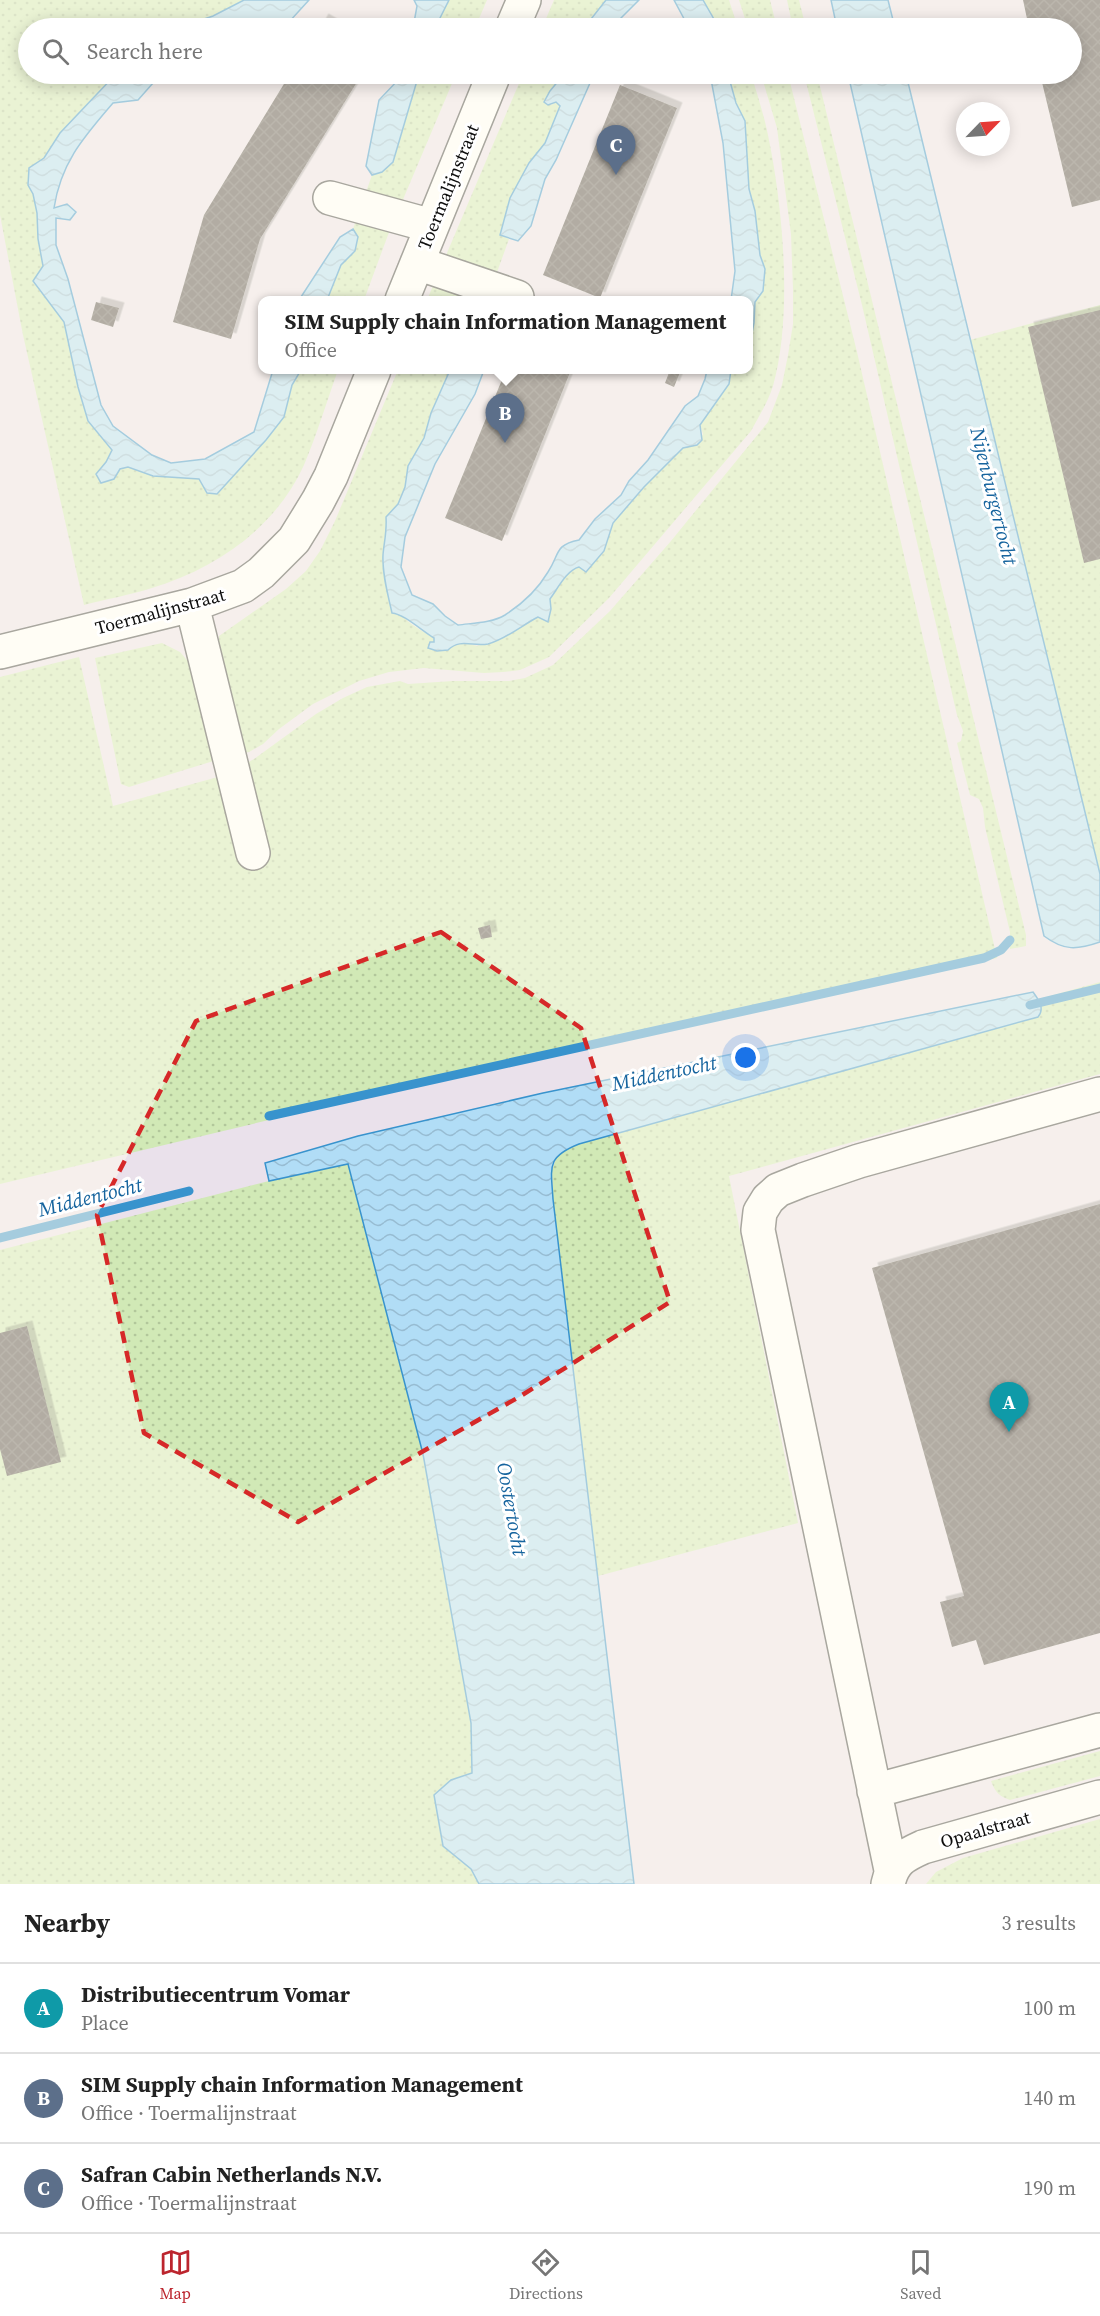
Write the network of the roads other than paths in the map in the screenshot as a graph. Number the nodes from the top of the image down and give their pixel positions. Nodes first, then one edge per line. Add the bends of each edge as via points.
1 (524, 0) edge
2 (516, 18) edge
3 (490, 84) edge
4 (330, 198) dead end
5 (432, 226) junction
6 (417, 263) junction
7 (404, 296) edge
8 (513, 296) edge
9 (372, 374) edge
10 (192, 605) junction
11 (1, 645) edge
12 (253, 853) dead end
13 (1100, 1094) edge
14 (1100, 1730) edge
15 (874, 1791) junction
16 (1100, 1797) edge
17 (890, 1877) edge

1 - 2 street
3 - 5 street, Toermalijnstraat
4 - 5 street
5 - 6 street, Toermalijnstraat
6 - 7 street, Toermalijnstraat
6 - 8 street
9 - 10 street, Toermalijnstraat via 331,476 294,540 243,586
10 - 11 street, Toermalijnstraat
10 - 12 street
13 - 15 street via 814,1176 778,1190 760,1212 758,1230
14 - 15 street
15 - 17 street
16 - 17 street, Opaalstraat via 923,1847 904,1856

